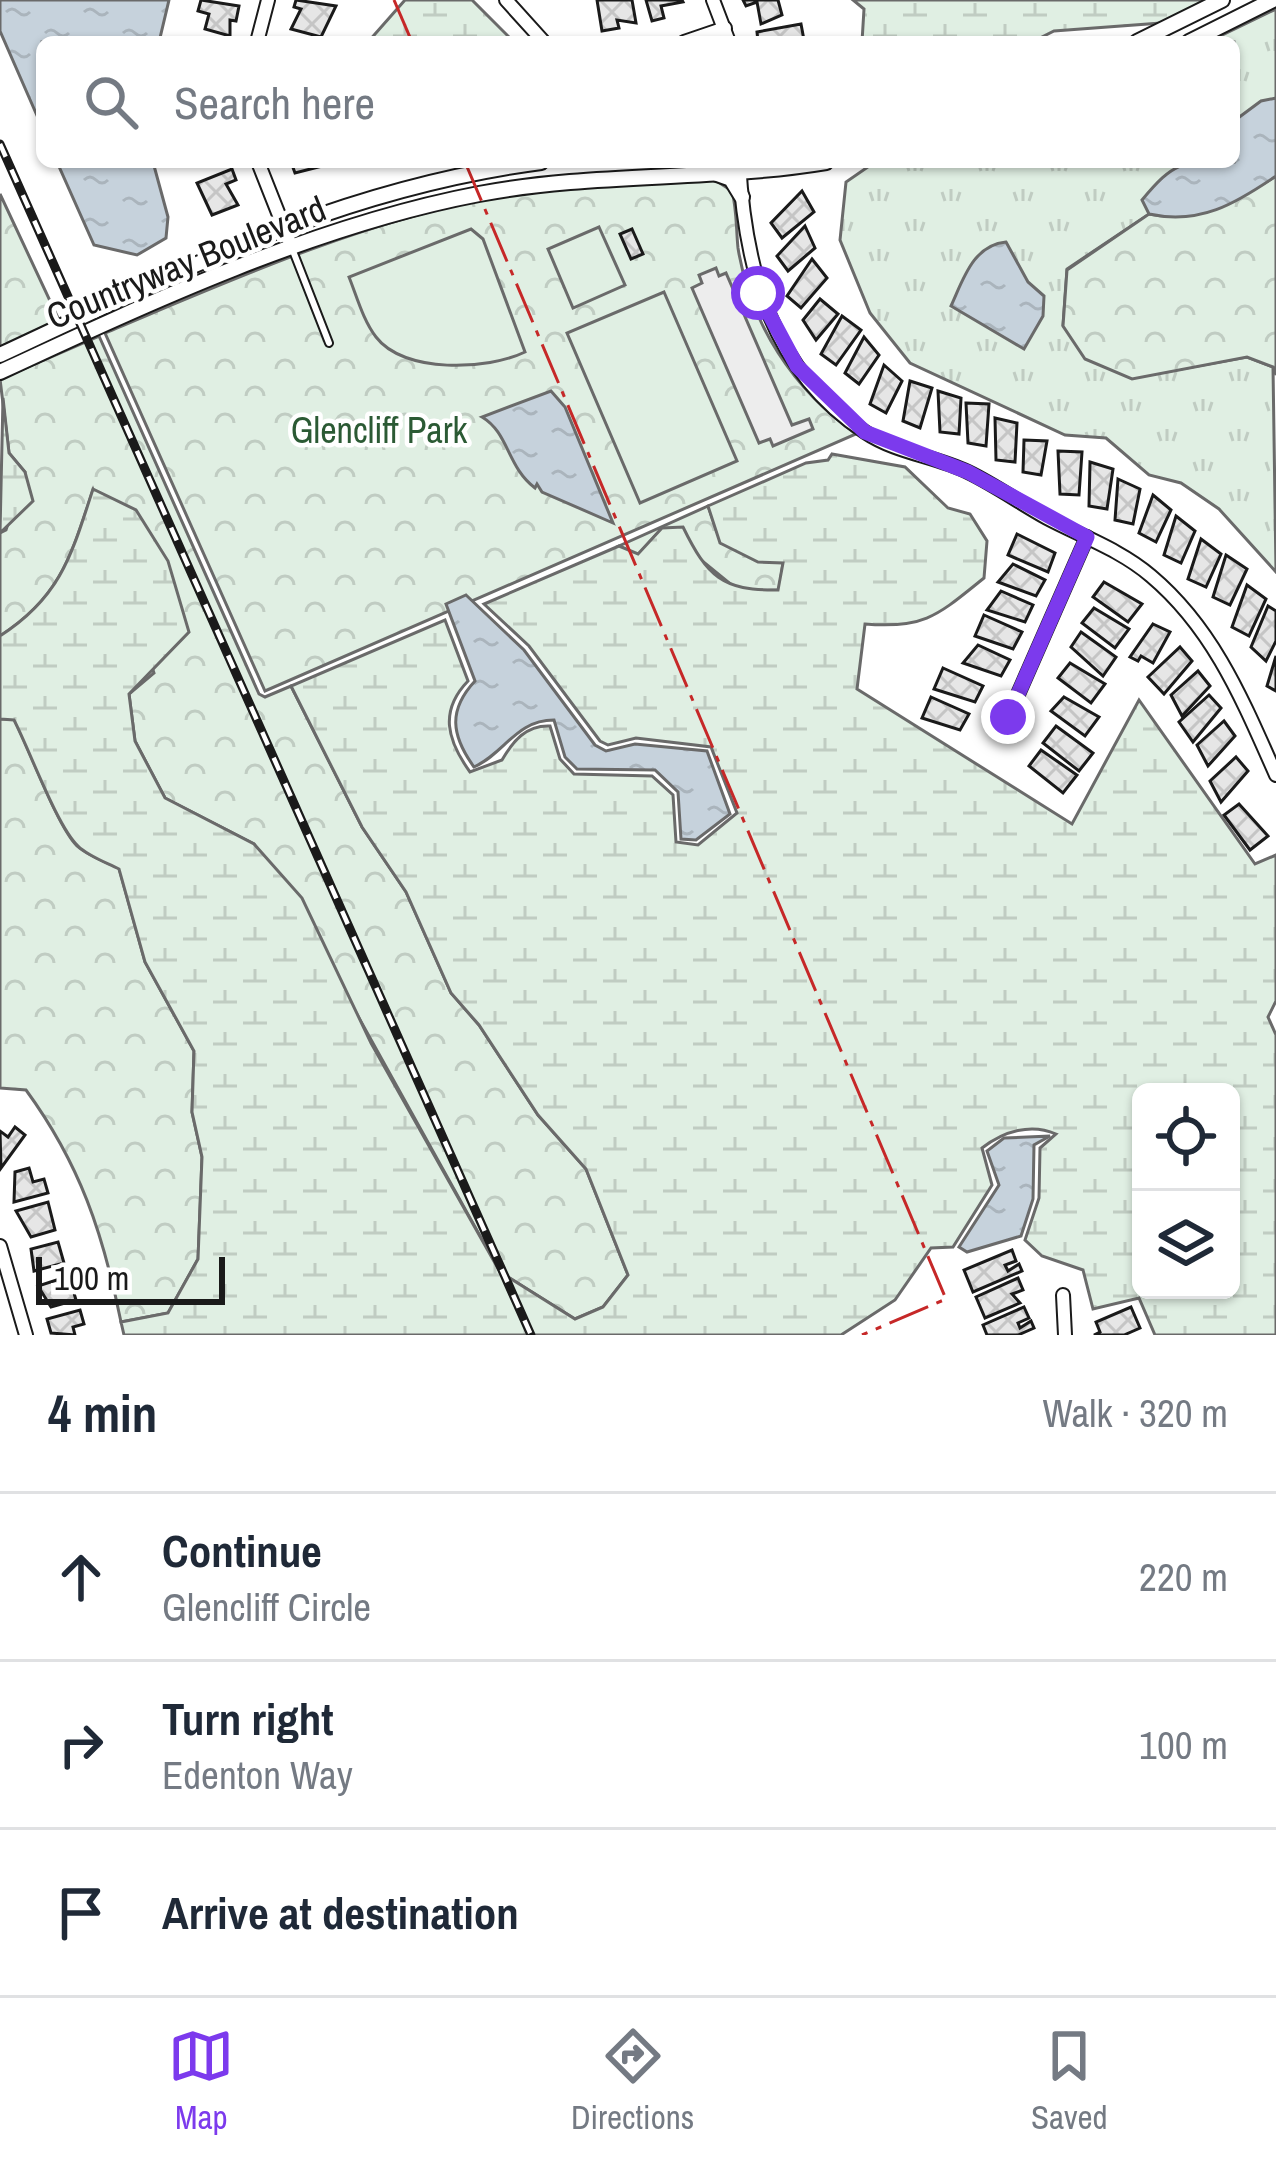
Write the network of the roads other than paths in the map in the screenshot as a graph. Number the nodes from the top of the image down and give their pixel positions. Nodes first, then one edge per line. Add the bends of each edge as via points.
1 (268, 0) edge
2 (506, 0) edge
3 (713, 0) edge
4 (1222, 0) edge
5 (1273, 0) edge
6 (727, 35) edge
7 (259, 36) edge
8 (539, 36) edge
9 (1149, 36) edge
10 (1201, 36) edge
11 (260, 168) edge
12 (505, 168) edge
13 (707, 168) edge
14 (718, 168) edge
15 (742, 168) edge
16 (761, 168) edge
17 (775, 168) edge
18 (766, 169) junction
19 (742, 197) junction
20 (283, 225) junction
21 (292, 248) junction
22 (329, 343) dead end
23 (0, 355) edge
24 (0, 372) edge
25 (1087, 537) junction
26 (1008, 717) dead end
27 (1276, 775) edge
28 (0, 1246) edge
29 (1063, 1295) dead end
30 (26, 1335) edge
31 (1065, 1335) edge

1 - 7 street
2 - 8 street
3 - 6 street
4 - 9 street
5 - 10 street
11 - 20 street
12 - 20 street, Countryway Boulevard via 426,181
13 - 21 street, Countryway Boulevard via 436,203
14 - 19 street
15 - 19 street
16 - 18 street, Countryway Boulevard
17 - 18 street, Countryway Boulevard
18 - 19 street via 748,180
19 - 25 street via 751,267 769,320 825,397 888,445 968,472
20 - 21 street
20 - 23 street, Countryway Boulevard
21 - 22 lane
21 - 24 street, Countryway Boulevard
25 - 26 street
25 - 27 street via 1149,574 1198,623 1226,664
28 - 30 street
29 - 31 street

